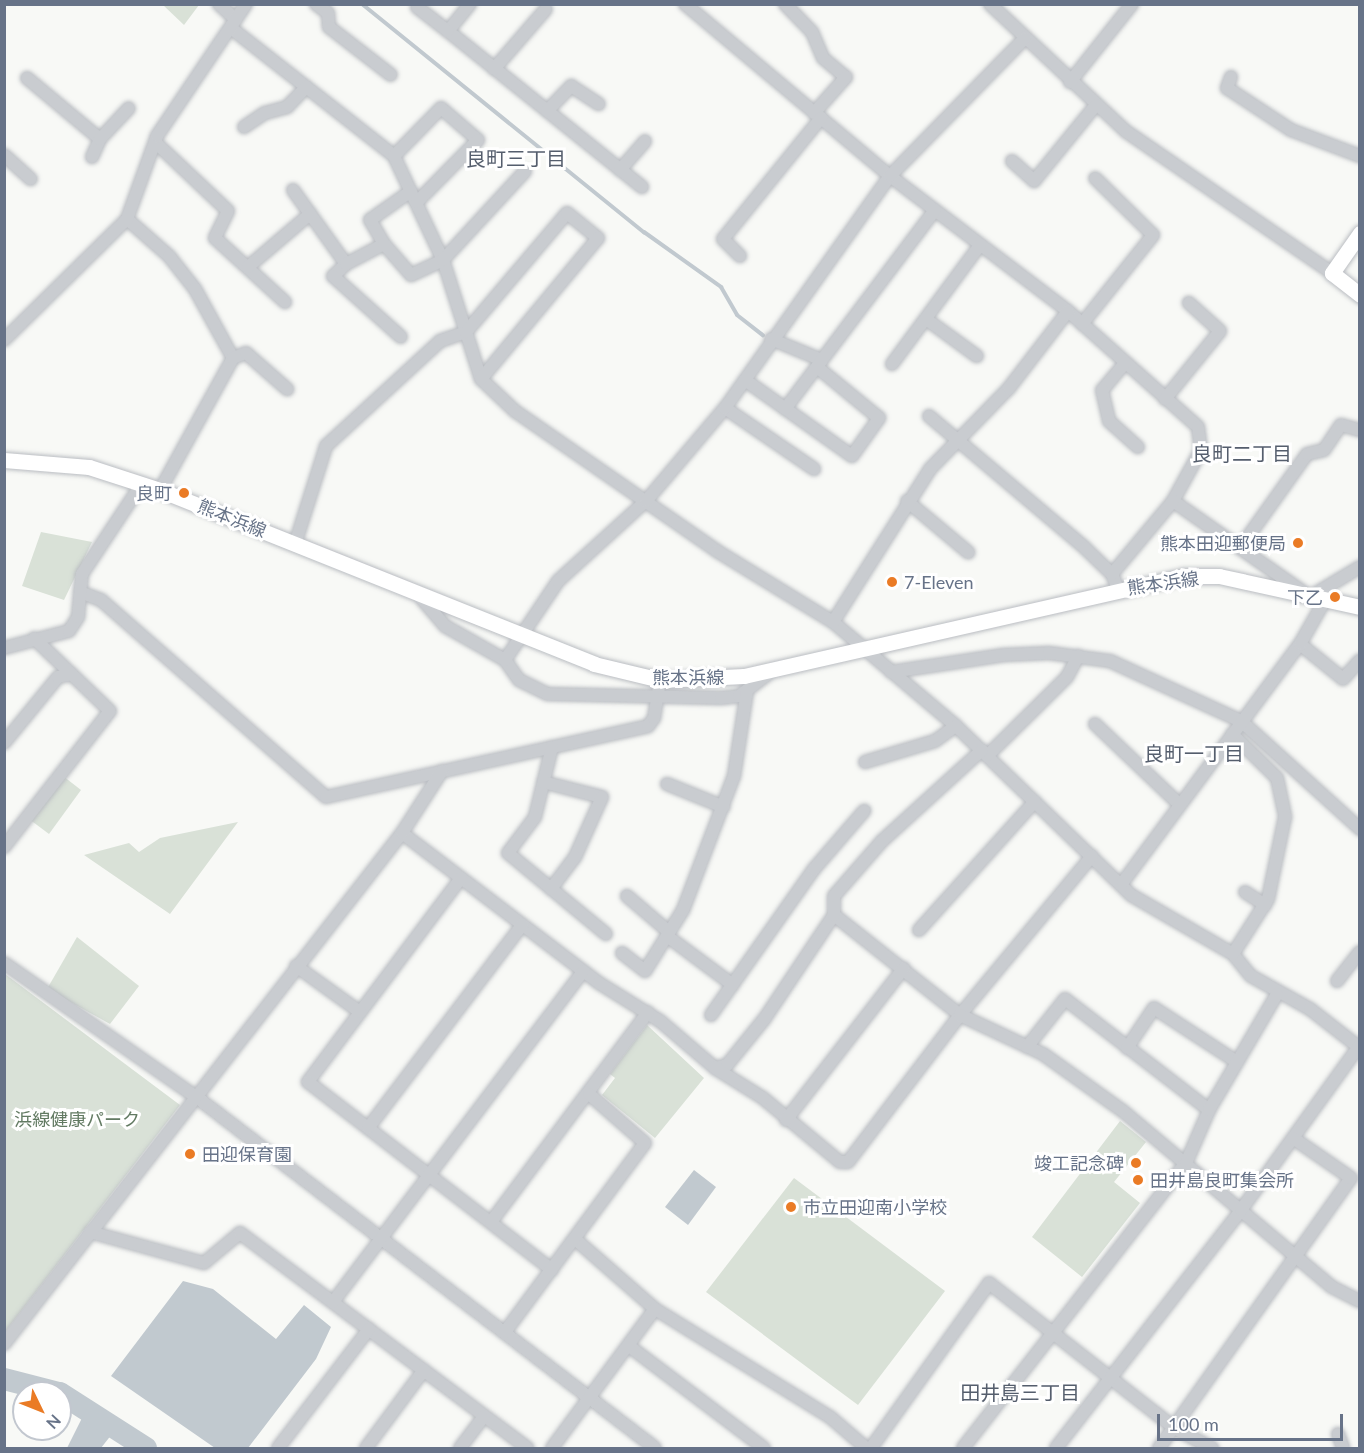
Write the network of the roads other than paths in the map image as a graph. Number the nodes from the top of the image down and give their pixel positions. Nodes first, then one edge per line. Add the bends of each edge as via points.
1 (219, 4) edge
2 (246, 4) edge
3 (316, 4) edge
4 (470, 4) edge
5 (685, 4) edge
6 (785, 4) edge
7 (990, 4) edge
8 (1132, 4) edge
9 (417, 7) dead end
10 (546, 9) dead end
11 (233, 24) junction
12 (448, 31) junction
13 (1025, 38) junction
14 (494, 69) junction
15 (391, 75) dead end
16 (1231, 77) dead end
17 (27, 78) dead end
18 (1070, 82) junction
19 (306, 87) junction
20 (599, 104) dead end
21 (1096, 105) junction
22 (129, 108) dead end
23 (547, 111) junction
24 (817, 115) junction
25 (244, 127) dead end
26 (100, 139) junction
27 (645, 141) dead end
28 (155, 142) junction
29 (4, 155) edge
30 (394, 156) junction
31 (1359, 156) edge
32 (92, 157) dead end
33 (1012, 161) dead end
34 (620, 170) junction
35 (525, 171) dead end
36 (890, 176) junction
37 (1095, 178) dead end
38 (31, 179) dead end
39 (642, 187) dead end
40 (293, 190) dead end
41 (414, 196) junction
42 (935, 210) junction
43 (310, 214) junction
44 (128, 219) junction
45 (1359, 233) edge
46 (384, 244) junction
47 (980, 245) junction
48 (740, 256) dead end
49 (443, 260) junction
50 (346, 264) junction
51 (248, 267) junction
52 (1332, 273) junction
53 (1359, 295) edge
54 (285, 302) dead end
55 (1189, 303) dead end
56 (1068, 311) junction
57 (926, 319) junction
58 (1082, 324) junction
59 (466, 332) junction
60 (401, 337) dead end
61 (771, 339) junction
62 (4, 340) edge
63 (978, 356) dead end
64 (233, 358) junction
65 (1125, 363) junction
66 (820, 364) junction
67 (892, 364) dead end
68 (481, 379) junction
69 (745, 380) junction
70 (287, 389) dead end
71 (1165, 399) junction
72 (725, 408) junction
73 (785, 410) junction
74 (929, 416) dead end
75 (1359, 430) edge
76 (956, 440) junction
77 (1138, 447) dead end
78 (4, 460) edge
79 (814, 469) dead end
80 (141, 485) junction
81 (160, 490) junction
82 (646, 501) junction
83 (907, 501) junction
84 (1173, 501) junction
85 (295, 544) junction
86 (1240, 548) junction
87 (968, 552) dead end
88 (1359, 567) edge
89 (1112, 574) junction
90 (1118, 589) junction
91 (80, 592) junction
92 (415, 592) junction
93 (1317, 598) junction
94 (1359, 607) edge
95 (833, 622) junction
96 (519, 633) junction
97 (34, 638) junction
98 (7, 642) edge
99 (1300, 644) junction
100 (860, 648) junction
101 (1078, 656) junction
102 (56, 659) junction
103 (505, 660) junction
104 (1359, 660) edge
105 (776, 668) junction
106 (891, 672) junction
107 (72, 674) junction
108 (58, 677) junction
109 (660, 680) junction
110 (747, 691) junction
111 (656, 699) junction
112 (1241, 721) junction
113 (1095, 724) dead end
114 (956, 726) junction
115 (1232, 734) junction
116 (4, 743) edge
117 (552, 747) junction
118 (985, 753) junction
119 (865, 762) dead end
120 (442, 771) junction
121 (543, 782) junction
122 (667, 784) dead end
123 (1035, 801) junction
124 (1180, 805) junction
125 (724, 807) junction
126 (864, 811) dead end
127 (1359, 829) edge
128 (402, 833) junction
129 (4, 846) edge
130 (1092, 856) junction
131 (460, 878) junction
132 (1123, 882) junction
133 (551, 889) junction
134 (1245, 892) dead end
135 (627, 896) dead end
136 (1265, 905) junction
137 (834, 915) junction
138 (522, 925) junction
139 (919, 930) dead end
140 (606, 934) dead end
141 (668, 934) junction
142 (1359, 952) edge
143 (622, 954) dead end
144 (1233, 954) junction
145 (4, 963) edge
146 (296, 966) junction
147 (904, 968) junction
148 (583, 971) junction
149 (1336, 981) dead end
150 (733, 985) junction
151 (1277, 994) junction
152 (360, 1012) junction
153 (648, 1012) junction
154 (711, 1015) dead end
155 (960, 1015) junction
156 (1359, 1046) edge
157 (1027, 1047) junction
158 (1126, 1048) junction
159 (1237, 1062) junction
160 (715, 1068) junction
161 (589, 1094) junction
162 (195, 1096) junction
163 (1209, 1110) junction
164 (786, 1120) junction
165 (368, 1128) junction
166 (1293, 1138) junction
167 (1186, 1163) junction
168 (428, 1174) junction
169 (1241, 1210) junction
170 (491, 1222) junction
171 (90, 1232) junction
172 (379, 1239) junction
173 (575, 1239) junction
174 (1298, 1257) junction
175 (552, 1270) junction
176 (1359, 1301) edge
177 (333, 1302) junction
178 (656, 1309) junction
179 (369, 1329) junction
180 (506, 1332) junction
181 (1053, 1333) junction
182 (4, 1344) edge
183 (629, 1346) junction
184 (424, 1371) junction
185 (1112, 1377) junction
186 (590, 1398) junction
187 (484, 1416) junction
188 (1176, 1429) junction
189 (1338, 1434) dead end
190 (278, 1449) edge
191 (366, 1449) edge
192 (460, 1449) edge
193 (527, 1449) edge
194 (552, 1449) edge
195 (656, 1449) edge
196 (764, 1449) edge
197 (866, 1449) edge
198 (871, 1449) edge
199 (963, 1449) edge
200 (1056, 1449) edge
201 (1159, 1449) edge
202 (1212, 1449) edge
203 (1343, 1449) edge

1 - 11 street
2 - 11 street
3 - 15 street via 328,13 329,27
4 - 12 street
5 - 24 street
6 - 24 street via 812,32 823,58 846,77
7 - 13 street
8 - 18 street
9 - 12 street
10 - 14 street
11 - 19 street
11 - 28 street
12 - 14 street
13 - 18 street
13 - 36 street
14 - 23 street
16 - 31 street via 1227,88 1291,130
17 - 26 street
18 - 21 street
19 - 25 street via 287,107 265,112
19 - 30 street
20 - 23 street via 571,86
21 - 33 street via 1034,181
21 - 52 street
22 - 26 street
23 - 34 street
24 - 36 street
24 - 48 street via 723,239
26 - 32 street
27 - 34 street
28 - 44 street
28 - 51 street via 228,211 215,238
29 - 38 street
30 - 41 street
30 - 41 street via 441,108 478,140
34 - 39 street
35 - 49 street
36 - 42 street
36 - 61 street
37 - 58 street via 1153,236
40 - 43 street
41 - 46 street via 370,220
41 - 49 street
42 - 47 street
42 - 66 street
43 - 50 street
43 - 51 street
44 - 62 street
44 - 64 street via 169,256 195,289
45 - 52 main road
46 - 49 street via 411,275
46 - 50 street
47 - 56 street
47 - 57 street
49 - 59 street
50 - 60 street via 333,276
51 - 54 street
52 - 53 main road
55 - 71 street via 1220,331
56 - 58 street
56 - 76 street via 1009,388
57 - 63 street
57 - 67 street
58 - 65 street
59 - 68 street
59 - 68 street via 567,213 598,238
59 - 85 street via 440,341 326,446
61 - 66 street
61 - 69 street
64 - 70 street via 246,353
64 - 81 street
65 - 71 street
65 - 77 street via 1102,390 1109,421
66 - 73 street
66 - 73 street via 879,418 852,456
68 - 82 street via 515,411
69 - 72 street
69 - 73 street
71 - 84 street via 1202,438 1195,463
72 - 79 street
72 - 82 street
74 - 76 street
75 - 86 street via 1341,425 1324,450 1307,454
76 - 83 street
76 - 89 street
78 - 80 main road, 熊本浜線 via 89,467
80 - 81 main road, 熊本浜線
80 - 91 street via 82,574
81 - 85 main road, 熊本浜線
82 - 95 street
82 - 96 street via 591,546
83 - 87 street
83 - 95 street
84 - 86 street
84 - 89 street
85 - 92 main road, 熊本浜線
86 - 93 street
88 - 93 street
89 - 90 street
90 - 93 main road, 熊本浜線 via 1183,576 1219,576
90 - 100 main road, 熊本浜線
91 - 97 street via 78,618 69,631
91 - 120 street via 100,600 326,797
92 - 96 main road, 熊本浜線
92 - 103 street via 445,626
93 - 94 main road, 熊本浜線
93 - 99 street
95 - 100 street
96 - 103 street
96 - 109 main road, 熊本浜線 via 594,664
97 - 98 street
97 - 102 street
99 - 104 street via 1343,679
99 - 112 street
100 - 105 main road, 熊本浜線
100 - 106 street
101 - 106 street via 967,657
101 - 112 street via 1135,669
101 - 118 street via 1067,677
102 - 107 street
102 - 108 street
103 - 111 street via 519,680 548,694
105 - 109 main road, 熊本浜線 via 705,680
105 - 110 street
106 - 114 street
107 - 108 street
107 - 129 street via 110,711
108 - 116 street
109 - 111 street
110 - 111 street via 721,698
110 - 125 street
111 - 117 street via 648,726
112 - 115 street
112 - 127 street
113 - 124 street
114 - 118 street
114 - 119 street via 935,741
115 - 124 street
115 - 136 street via 1270,767 1283,792 1282,841
117 - 120 street
117 - 121 street
118 - 123 street
118 - 137 street via 882,841 834,896
120 - 128 street
121 - 133 street via 535,817 508,853
121 - 133 street via 602,797 575,857
122 - 125 street
123 - 130 street
123 - 139 street
124 - 132 street
125 - 141 street
126 - 150 street via 814,869
128 - 131 street
128 - 146 street
130 - 132 street
130 - 155 street
131 - 138 street
131 - 152 street
132 - 144 street via 1131,896 1162,917
133 - 140 street
134 - 136 street
135 - 141 street
136 - 144 street
137 - 147 street
137 - 160 street via 765,1018 727,1065
138 - 148 street
138 - 165 street
141 - 143 street via 645,971
141 - 150 street
142 - 149 street
144 - 151 street via 1251,976
145 - 162 street
146 - 152 street
146 - 162 street
147 - 155 street
147 - 164 street
148 - 153 street
148 - 168 street
150 - 154 street
151 - 156 street via 1310,1009
151 - 159 street
152 - 165 street via 308,1082
153 - 160 street
153 - 161 street
155 - 157 street
155 - 164 street via 848,1162
156 - 166 street
157 - 158 street via 1065,999
157 - 167 street via 1124,1112
158 - 159 street via 1154,1008
158 - 163 street
159 - 163 street
160 - 164 street via 763,1098
161 - 170 street
161 - 173 street via 645,1143
162 - 171 street
162 - 172 street
163 - 167 street
165 - 168 street
166 - 169 street
166 - 174 street via 1351,1178
167 - 169 street
167 - 181 street
168 - 170 street
168 - 172 street
169 - 174 street
169 - 185 street
170 - 175 street
171 - 177 street via 204,1263 240,1233
171 - 182 street
172 - 177 street
172 - 180 street
173 - 175 street
173 - 178 street
174 - 176 street via 1332,1287
174 - 188 street
175 - 180 street
177 - 179 street
178 - 183 street
178 - 197 street via 830,1418
179 - 184 street
179 - 190 street
180 - 186 street
181 - 185 street
181 - 198 street via 989,1283
181 - 199 street
183 - 186 street
183 - 196 street
184 - 187 street
184 - 191 street
185 - 188 street
185 - 200 street
186 - 194 street
186 - 195 street
187 - 192 street
187 - 193 street
188 - 201 street
188 - 202 street
189 - 203 street

